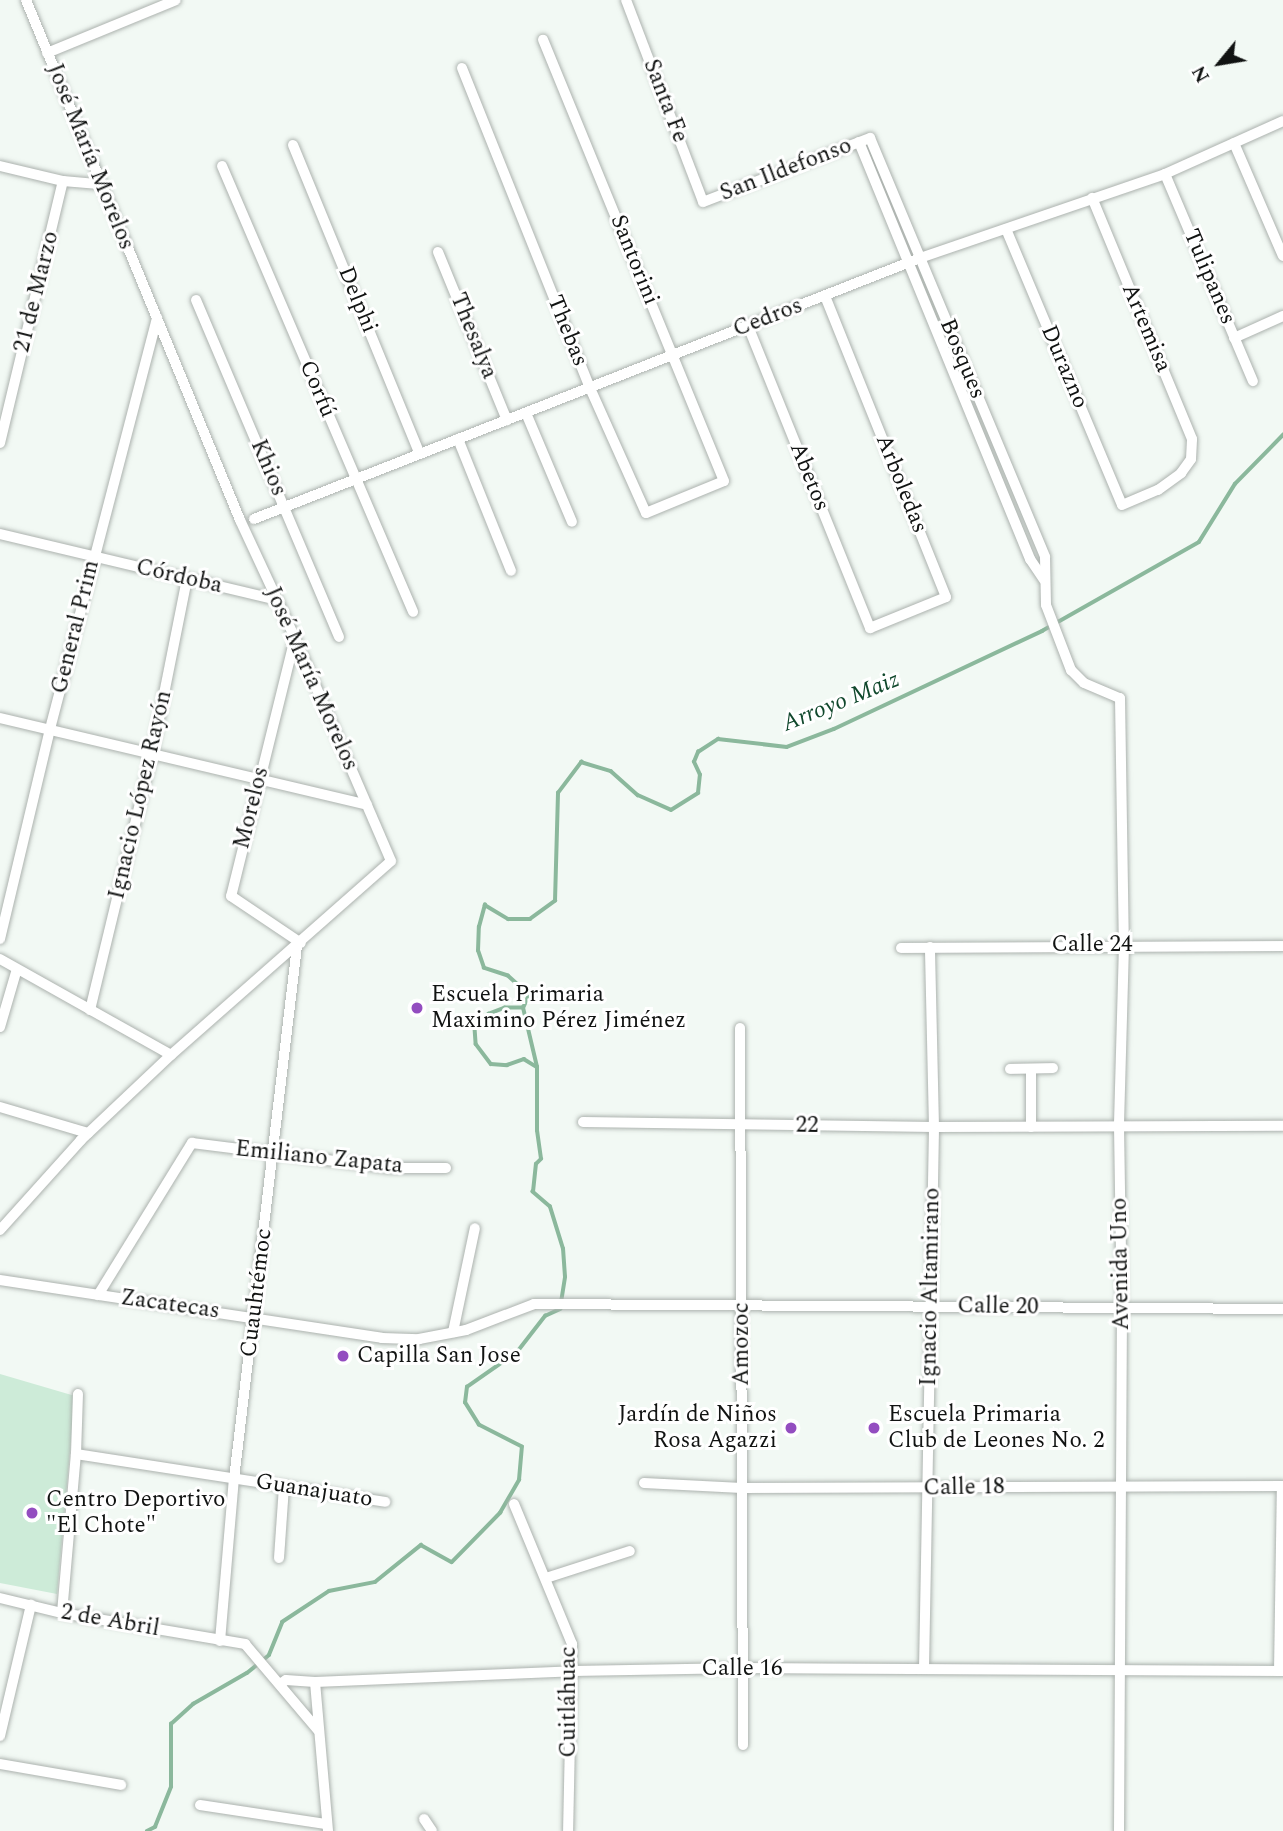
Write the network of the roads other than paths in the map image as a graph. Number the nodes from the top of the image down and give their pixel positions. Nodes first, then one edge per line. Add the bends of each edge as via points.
1 (26, 0) edge
2 (176, 0) edge
3 (626, 0) edge
4 (543, 40) dead end
5 (47, 53) junction
6 (462, 68) dead end
7 (1283, 121) edge
8 (864, 140) joint
9 (1234, 143) junction
10 (293, 145) dead end
11 (0, 166) edge
12 (222, 166) dead end
13 (1165, 174) junction
14 (63, 181) junction
15 (99, 184) junction
16 (1092, 198) junction
17 (703, 202) joint
18 (1006, 229) junction
19 (438, 252) dead end
20 (1283, 256) edge
21 (915, 260) junction
22 (825, 296) junction
23 (196, 300) dead end
24 (1283, 316) edge
25 (157, 318) junction
26 (748, 326) junction
27 (1234, 338) junction
28 (673, 355) junction
29 (1253, 381) dead end
30 (590, 388) junction
31 (526, 413) junction
32 (507, 420) junction
33 (458, 439) junction
34 (0, 443) edge
35 (420, 454) junction
36 (356, 479) junction
37 (724, 481) joint
38 (1122, 505) joint
39 (284, 507) junction
40 (254, 519) dead end
41 (572, 522) dead end
42 (0, 534) edge
43 (94, 556) junction
44 (511, 571) dead end
45 (187, 579) junction
46 (276, 600) junction
47 (413, 612) dead end
48 (870, 628) joint
49 (339, 637) dead end
50 (295, 638) junction
51 (1120, 698) joint
52 (0, 718) edge
53 (50, 729) junction
54 (152, 754) junction
55 (260, 779) junction
56 (367, 805) junction
57 (0, 939) edge
58 (299, 944) junction
59 (1124, 945) junction
60 (1283, 946) edge
61 (930, 947) junction
62 (901, 948) dead end
63 (0, 959) edge
64 (17, 969) junction
65 (90, 1010) junction
66 (0, 1027) edge
67 (740, 1028) dead end
68 (171, 1055) junction
69 (1053, 1068) dead end
70 (1010, 1069) dead end
71 (1031, 1069) junction
72 (0, 1107) edge
73 (583, 1122) dead end
74 (741, 1125) junction
75 (1119, 1126) junction
76 (1283, 1126) edge
77 (934, 1127) junction
78 (1031, 1127) junction
79 (88, 1133) junction
80 (273, 1155) junction
81 (446, 1168) dead end
82 (475, 1228) dead end
83 (0, 1230) edge
84 (0, 1280) edge
85 (98, 1295) junction
86 (586, 1303) joint
87 (741, 1306) junction
88 (930, 1306) junction
89 (1122, 1309) junction
90 (1283, 1309) edge
91 (254, 1317) junction
92 (453, 1332) junction
93 (78, 1394) dead end
94 (76, 1454) junction
95 (234, 1479) junction
96 (644, 1483) dead end
97 (284, 1486) junction
98 (1120, 1486) junction
99 (1283, 1486) edge
100 (742, 1488) junction
101 (928, 1489) junction
102 (385, 1502) dead end
103 (514, 1504) dead end
104 (630, 1551) dead end
105 (279, 1558) dead end
106 (546, 1578) junction
107 (0, 1598) edge
108 (31, 1605) junction
109 (62, 1613) junction
110 (220, 1641) junction
111 (743, 1668) junction
112 (924, 1670) junction
113 (573, 1671) junction
114 (1118, 1671) junction
115 (1281, 1671) edge
116 (279, 1682) junction
117 (315, 1682) junction
118 (318, 1730) junction
119 (0, 1736) edge
120 (743, 1745) dead end
121 (0, 1763) edge
122 (121, 1784) dead end
123 (200, 1805) dead end
124 (424, 1819) dead end
125 (327, 1827) edge
126 (432, 1831) edge
127 (568, 1831) edge
128 (1119, 1831) edge

1 - 5 street, José María Morelos
2 - 5 street
3 - 17 street, Santa Fe
4 - 28 street, Santorini
5 - 15 street, José María Morelos
6 - 30 street, Thebas
7 - 9 street, Cedros
8 - 17 street, San Ildefonso
8 - 21 street, Bosques
9 - 13 street, Cedros
9 - 20 street
10 - 35 street, Delphi
11 - 14 street
12 - 36 street, Corfú
13 - 16 street, Cedros
13 - 27 street, Tulipanes
14 - 15 street
14 - 34 street, 21 de Marzo
15 - 25 street, José María Morelos
16 - 18 street, Cedros
16 - 38 street, Artemisa via 1192,439 1191,459 1181,473 1158,490
18 - 21 street, Cedros
18 - 38 street, Durazno
19 - 32 street, Thesalya
21 - 22 street, Cedros
21 - 51 street, Bosques via 1045,556 1046,605 1071,670 1084,684
22 - 26 street, Cedros
22 - 48 street, Arboledas via 946,597
23 - 39 street, Khios
24 - 27 street
25 - 43 street, General Prim
25 - 46 street, José María Morelos
26 - 28 street, Cedros
26 - 48 street, Abetos
27 - 29 street, Tulipanes
28 - 30 street, Cedros
28 - 37 street, Santorini
30 - 31 street, Cedros
30 - 37 street, Thebas via 646,513
31 - 32 street, Cedros
31 - 41 street
32 - 33 street, Cedros
33 - 35 street, Cedros
33 - 44 street
35 - 36 street, Cedros
36 - 39 street, Cedros
36 - 47 street, Corfú
39 - 40 street, Cedros
39 - 49 street, Khios
42 - 43 street, Córdoba
43 - 45 street, Córdoba
43 - 53 street, General Prim
45 - 46 street, Córdoba
45 - 54 street, Ignacio López Rayón
46 - 50 street, José María Morelos
50 - 55 street, Morelos
50 - 56 street, José María Morelos
51 - 59 street, Avenida Uno
52 - 53 street
53 - 54 street
53 - 57 street, General Prim
54 - 55 street
54 - 65 street, Ignacio López Rayón
55 - 56 street
55 - 58 street, Morelos via 231,896
56 - 58 street, José María Morelos via 391,861
58 - 68 street, José María Morelos
58 - 80 street, Cuauhtémoc
59 - 60 street, Calle 24
59 - 61 street, Calle 24
59 - 75 street, Avenida Uno
61 - 62 street, Calle 24
61 - 77 street, Ignacio Altamirano
63 - 64 street
64 - 65 street
64 - 66 street
65 - 68 street
67 - 74 street, Amozoc
68 - 79 street, José María Morelos
69 - 71 street
70 - 71 street
71 - 78 street
72 - 79 street
73 - 74 street, 22
74 - 77 street, 22
74 - 87 street, Amozoc
75 - 76 street, 22
75 - 78 street, 22
75 - 89 street, Avenida Uno
77 - 78 street, 22
77 - 88 street, Ignacio Altamirano
79 - 83 street, José María Morelos
80 - 81 street, Emiliano Zapata via 390,1168
80 - 85 street, Emiliano Zapata via 192,1143
80 - 91 street, Cuauhtémoc
82 - 92 street
84 - 85 street, Zacatecas
85 - 91 street, Zacatecas
86 - 87 street, Calle 20
86 - 92 street, Zacatecas via 534,1304
87 - 88 street, Calle 20
87 - 100 street, Amozoc
88 - 89 street, Calle 20
88 - 101 street, Ignacio Altamirano
89 - 90 street, Calle 20
89 - 98 street, Avenida Uno
91 - 92 street, Zacatecas via 382,1338 419,1339
91 - 95 street, Cuauhtémoc
93 - 94 street
94 - 95 street, Guanajuato
94 - 109 street
95 - 97 street, Guanajuato
95 - 110 street, Cuauhtémoc
96 - 100 street, Calle 18
97 - 102 street, Guanajuato
97 - 105 street
98 - 99 street, Calle 18
98 - 101 street, Calle 18
98 - 114 street, Avenida Uno
99 - 115 street
100 - 101 street, Calle 18
100 - 111 street, Amozoc
101 - 112 street, Ignacio Altamirano
103 - 106 street, Cuitláhuac
104 - 106 street
106 - 113 street, Cuitláhuac via 572,1644
107 - 108 street, 2 de Abril
108 - 109 street, 2 de Abril
108 - 119 street
109 - 110 street, 2 de Abril
110 - 116 street via 245,1644
111 - 112 street, Calle 16
111 - 113 street, Calle 16
111 - 120 street, Amozoc
112 - 114 street, Calle 16
113 - 117 street, Calle 16
113 - 127 street, Cuitláhuac
114 - 115 street, Calle 16
114 - 128 street, Avenida Uno
116 - 117 street, Calle 16
116 - 118 street
117 - 118 street
118 - 125 street
121 - 122 street
123 - 125 street
124 - 126 street

